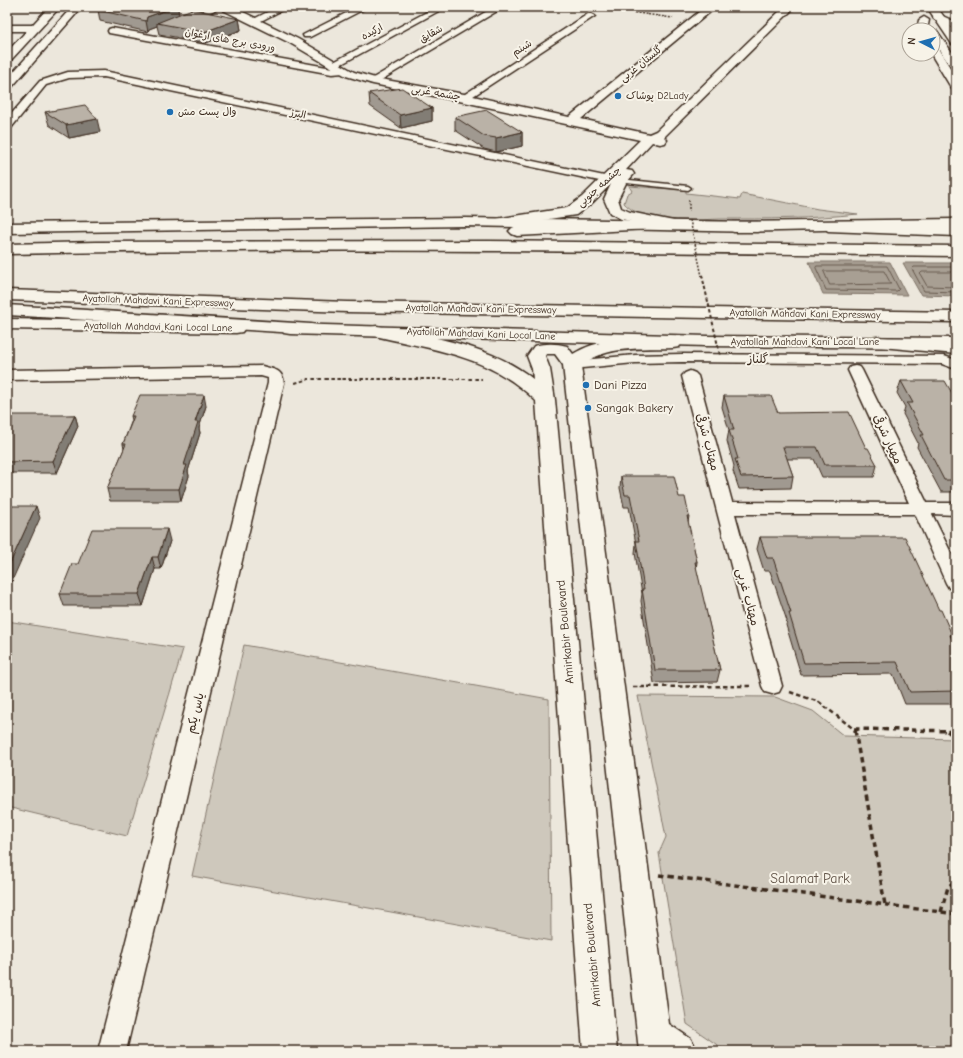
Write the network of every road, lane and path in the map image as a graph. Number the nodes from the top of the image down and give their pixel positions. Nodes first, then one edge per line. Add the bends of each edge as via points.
1 (77, 7) edge
2 (218, 7) edge
3 (225, 7) edge
4 (284, 7) edge
5 (364, 7) edge
6 (442, 7) edge
7 (500, 7) edge
8 (711, 7) edge
9 (790, 7) edge
10 (932, 7) edge
11 (605, 8) dead end
12 (52, 9) edge
13 (591, 16) dead end
14 (938, 17) junction
15 (254, 21) junction
16 (694, 21) junction
17 (175, 24) edge
18 (956, 26) edge
19 (7, 28) edge
20 (36, 28) junction
21 (112, 31) dead end
22 (308, 34) dead end
23 (956, 42) edge
24 (941, 44) edge
25 (7, 58) edge
26 (941, 62) edge
27 (956, 66) edge
28 (338, 68) junction
29 (373, 81) junction
30 (7, 86) edge
31 (956, 87) edge
32 (464, 98) junction
33 (571, 121) junction
34 (7, 126) edge
35 (657, 138) junction
36 (614, 180) junction
37 (688, 188) dead end
38 (502, 222) junction
39 (686, 223) junction
40 (956, 223) edge
41 (644, 226) junction
42 (734, 226) junction
43 (7, 228) edge
44 (956, 231) edge
45 (96, 247) junction
46 (7, 249) edge
47 (956, 251) edge
48 (7, 295) edge
49 (7, 310) edge
50 (956, 317) edge
51 (7, 324) edge
52 (311, 329) junction
53 (375, 331) junction
54 (877, 342) junction
55 (956, 343) edge
56 (713, 348) junction
57 (952, 358) edge
58 (572, 365) junction
59 (855, 370) dead end
60 (7, 375) edge
61 (690, 376) dead end
62 (482, 378) dead end
63 (274, 383) junction
64 (545, 400) junction
65 (725, 508) junction
66 (921, 509) junction
67 (956, 509) edge
68 (956, 583) edge
69 (772, 686) junction
70 (611, 687) junction
71 (855, 730) junction
72 (947, 731) junction
73 (956, 731) edge
74 (956, 738) edge
75 (633, 871) junction
76 (956, 880) edge
77 (885, 905) junction
78 (941, 912) junction
79 (956, 914) edge
80 (663, 1045) edge
81 (112, 1051) edge
82 (600, 1051) edge

1 - 30 main road
2 - 17 street
3 - 15 main road, چشمه غربی
4 - 15 street
5 - 22 street
6 - 28 street, ارکیده
7 - 29 street, شقایق
8 - 16 main road, گلستان غربی
9 - 35 main road, چشمه جنوبی
10 - 14 main road
11 - 16 path
12 - 20 main road
13 - 32 street, شبنم
14 - 18 main road
14 - 23 main road
15 - 28 main road, چشمه غربی via 294,41
16 - 33 main road, گلستان غربی
19 - 20 street
20 - 25 main road
21 - 28 street, ورودی برج های ارغوان via 320,68
24 - 27 main road
26 - 31 main road
28 - 29 main road, چشمه غربی
29 - 32 main road, چشمه غربی
32 - 33 main road, چشمه غربی
33 - 35 main road, چشمه غربی
34 - 36 street, البرز via 43,83 68,75 104,74
35 - 36 main road, چشمه جنوبی
36 - 37 lane
36 - 38 main road, چشمه جنوبی via 571,212
36 - 39 main road, چشمه جنوبی via 611,199 615,210 642,220
38 - 41 main road
38 - 43 main road
39 - 41 main road
39 - 42 main road
39 - 56 path, bridge
40 - 42 main road
41 - 45 main road via 548,231 347,234
42 - 44 main road
45 - 46 main road
45 - 47 main road via 488,246
48 - 50 main road, Ayatollah Mahdavi Kani Expressway via 347,307
49 - 52 main road
51 - 52 main road, Ayatollah Mahdavi Kani Local Lane
52 - 53 main road, Ayatollah Mahdavi Kani Local Lane
53 - 56 main road, Ayatollah Mahdavi Kani Local Lane
53 - 64 main road via 432,343 485,359 515,374
54 - 55 main road, Ayatollah Mahdavi Kani Local Lane
54 - 56 main road, Ayatollah Mahdavi Kani Local Lane
54 - 57 main road
56 - 58 main road via 636,344 590,352 578,358
57 - 58 street, گلناز via 682,358
58 - 64 main road, Amirkabir Boulevard via 561,350 540,350 536,356 542,369
58 - 70 main road
59 - 66 street, مهیار شرقی
60 - 63 street via 262,371
61 - 65 street, مهتاب شرقی
62 - 63 path via 309,379
63 - 81 street, یاس یکم
64 - 82 main road, Amirkabir Boulevard
65 - 66 street
65 - 69 street, مهتاب غربی
66 - 67 street
66 - 68 street, مهیار شرقی
69 - 70 path
69 - 71 path via 819,702
70 - 75 main road
71 - 72 path
71 - 77 path
72 - 73 path
72 - 74 path
75 - 77 path
75 - 80 main road
76 - 78 path via 948,887
77 - 78 path
78 - 79 path

